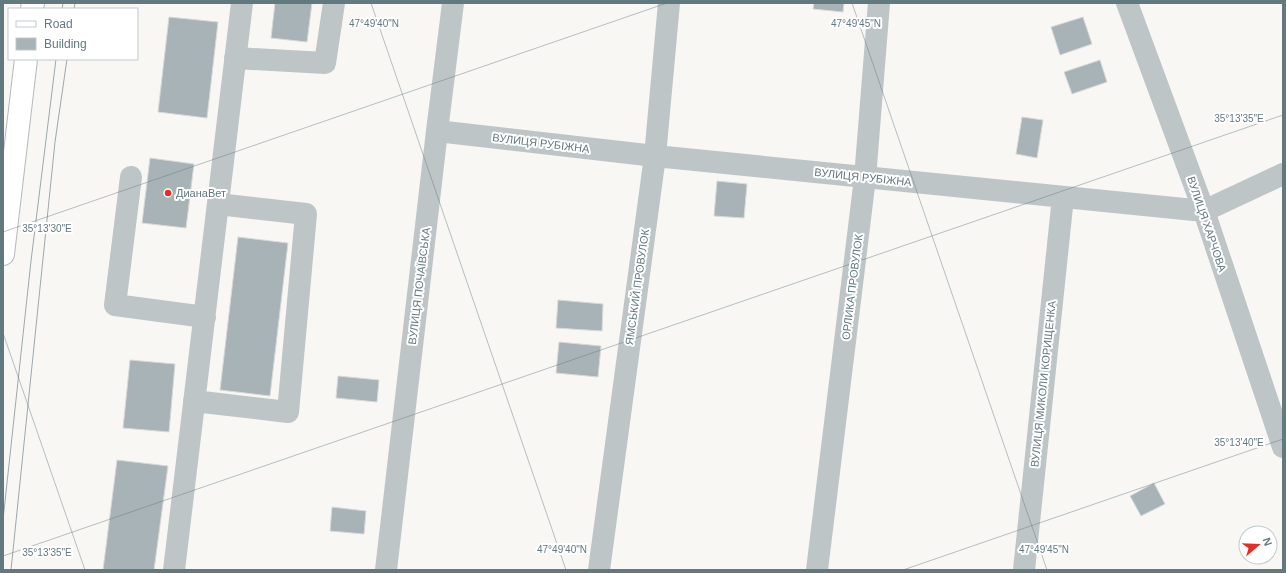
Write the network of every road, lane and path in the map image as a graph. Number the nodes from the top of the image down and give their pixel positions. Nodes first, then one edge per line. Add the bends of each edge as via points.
1 (242, 3) edge
2 (334, 3) edge
3 (453, 3) edge
4 (669, 3) edge
5 (879, 3) edge
6 (1126, 3) edge
7 (235, 58) junction
8 (26, 60) edge
9 (437, 131) junction
10 (655, 156) junction
11 (1283, 174) edge
12 (131, 177) dead end
13 (865, 178) junction
14 (1063, 197) junction
15 (218, 204) junction
16 (1204, 211) junction
17 (3, 254) edge
18 (204, 316) junction
19 (194, 401) junction
20 (1283, 447) edge
21 (174, 570) edge
22 (386, 570) edge
23 (599, 570) edge
24 (817, 570) edge
25 (1024, 570) edge

1 - 7 street
2 - 7 street via 325,63
3 - 9 street, ВУЛИЦЯ ПОЧАЇВСЬКА
4 - 10 street, ЯМСЬКИЙ ПРОВУЛОК
5 - 13 street, ОРЛИКА ПРОВУЛОК
6 - 16 street, ВУЛИЦЯ ХАРЧОВА
7 - 15 street
8 - 17 main road
9 - 10 street, ВУЛИЦЯ РУБІЖНА
9 - 22 street, ВУЛИЦЯ ПОЧАЇВСЬКА
10 - 13 street, ВУЛИЦЯ РУБІЖНА
10 - 23 street, ЯМСЬКИЙ ПРОВУЛОК
11 - 16 street
12 - 18 street via 115,305
13 - 14 street, ВУЛИЦЯ РУБІЖНА
13 - 24 street, ОРЛИКА ПРОВУЛОК
14 - 16 street, ВУЛИЦЯ РУБІЖНА
14 - 25 street, ВУЛИЦЯ МИКОЛИ КОРИЩЕНКА
15 - 18 street
15 - 19 street via 306,214 288,412
16 - 20 street, ВУЛИЦЯ ХАРЧОВА
18 - 19 street
19 - 21 street

